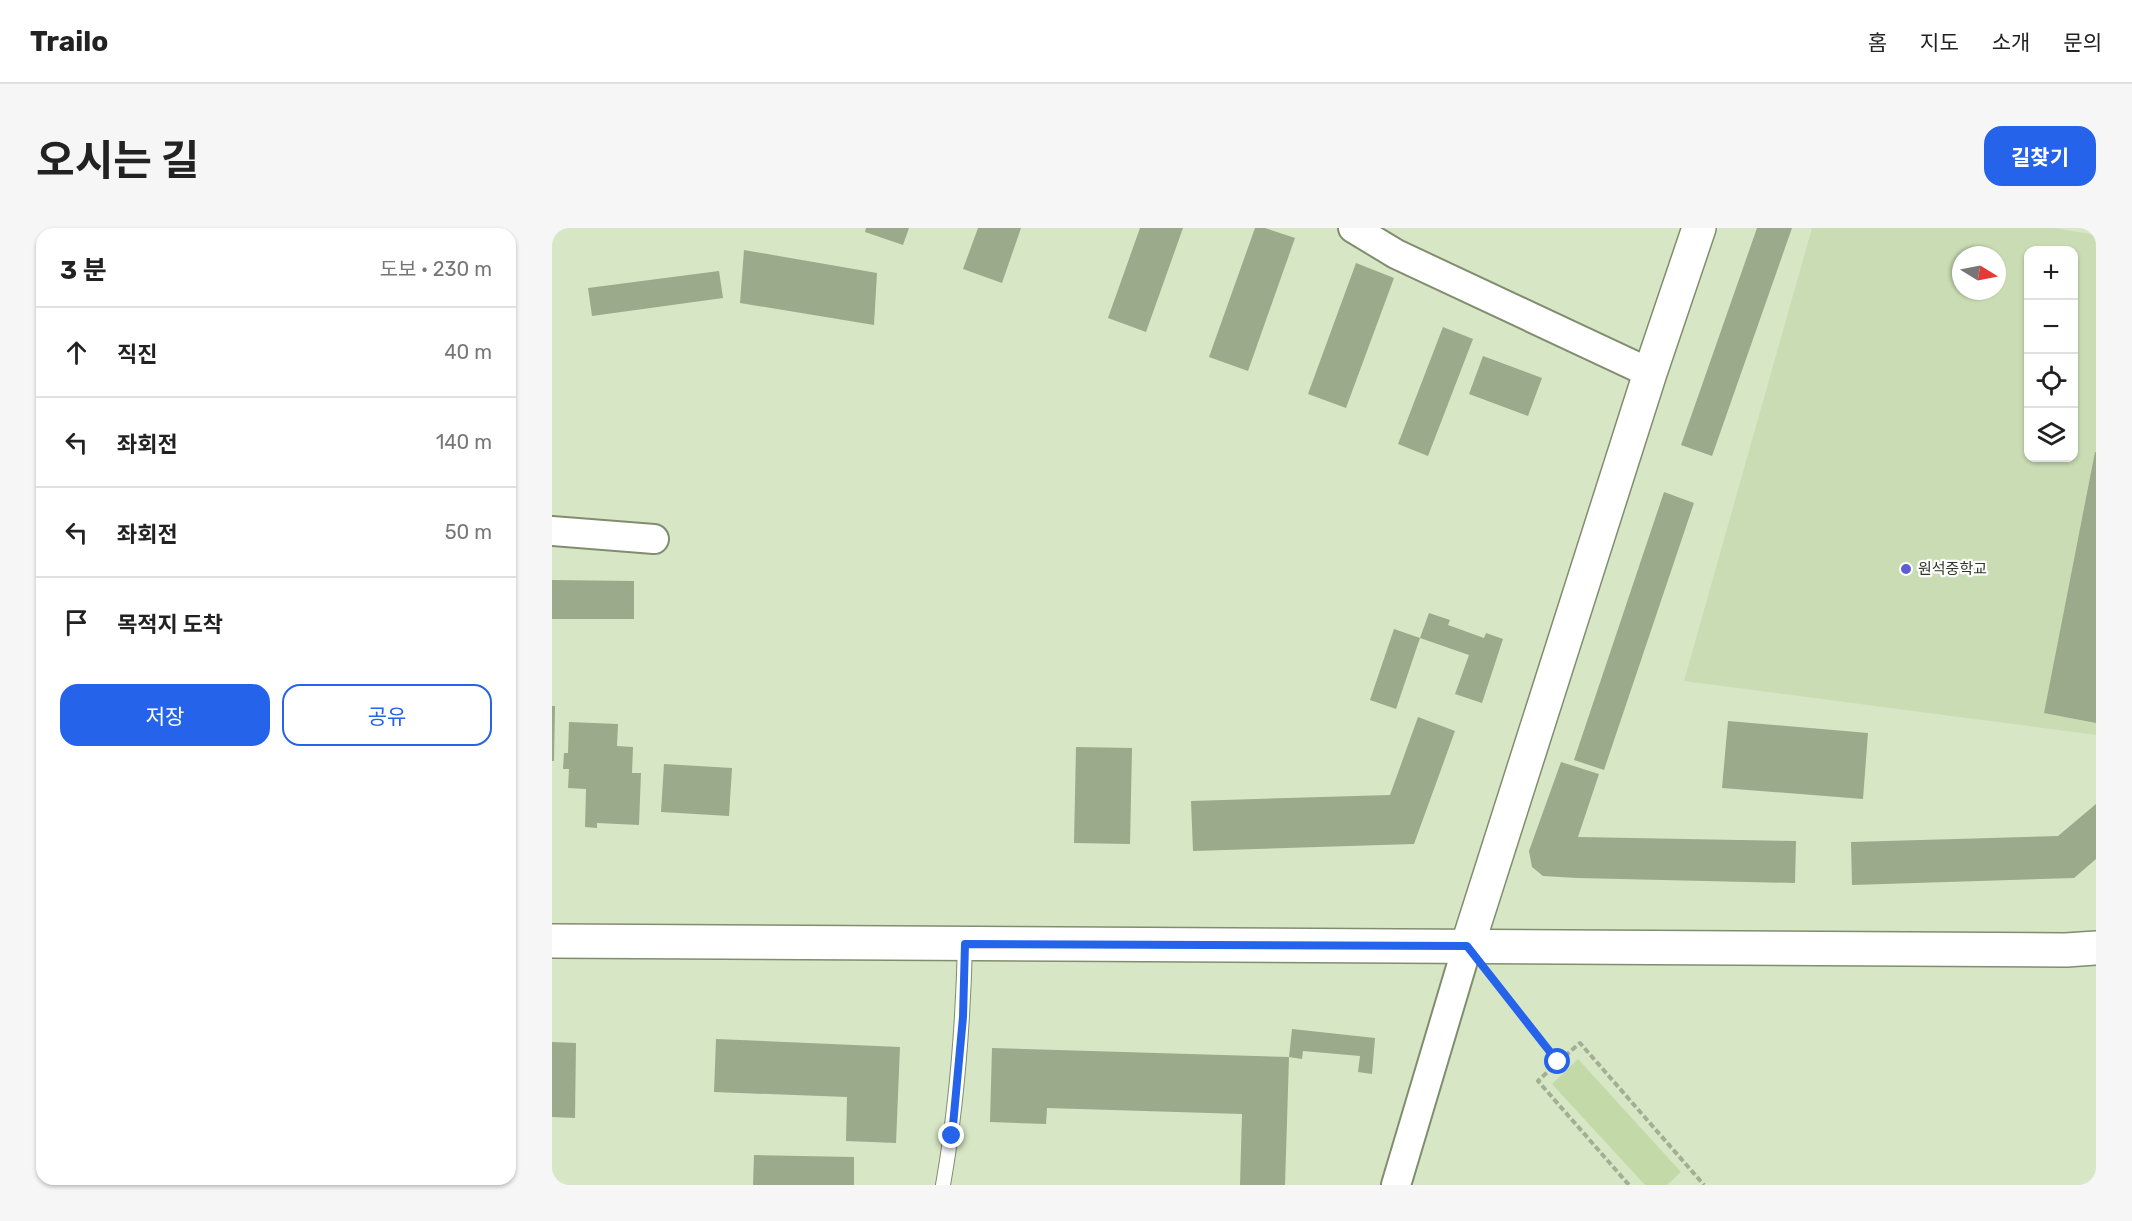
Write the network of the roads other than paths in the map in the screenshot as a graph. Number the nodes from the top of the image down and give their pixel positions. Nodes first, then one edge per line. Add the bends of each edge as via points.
1 (1353, 228) edge
2 (1699, 228) edge
3 (1650, 373) junction
4 (552, 531) edge
5 (654, 539) dead end
6 (552, 941) edge
7 (965, 944) junction
8 (1467, 946) junction
9 (2096, 948) edge
10 (943, 1185) edge
11 (1396, 1185) edge

1 - 3 street via 1396,254
2 - 3 main road
3 - 8 main road
4 - 5 street
6 - 7 main road
7 - 8 main road
7 - 10 lane via 963,1017 952,1136
8 - 9 main road via 2066,951
8 - 11 street

